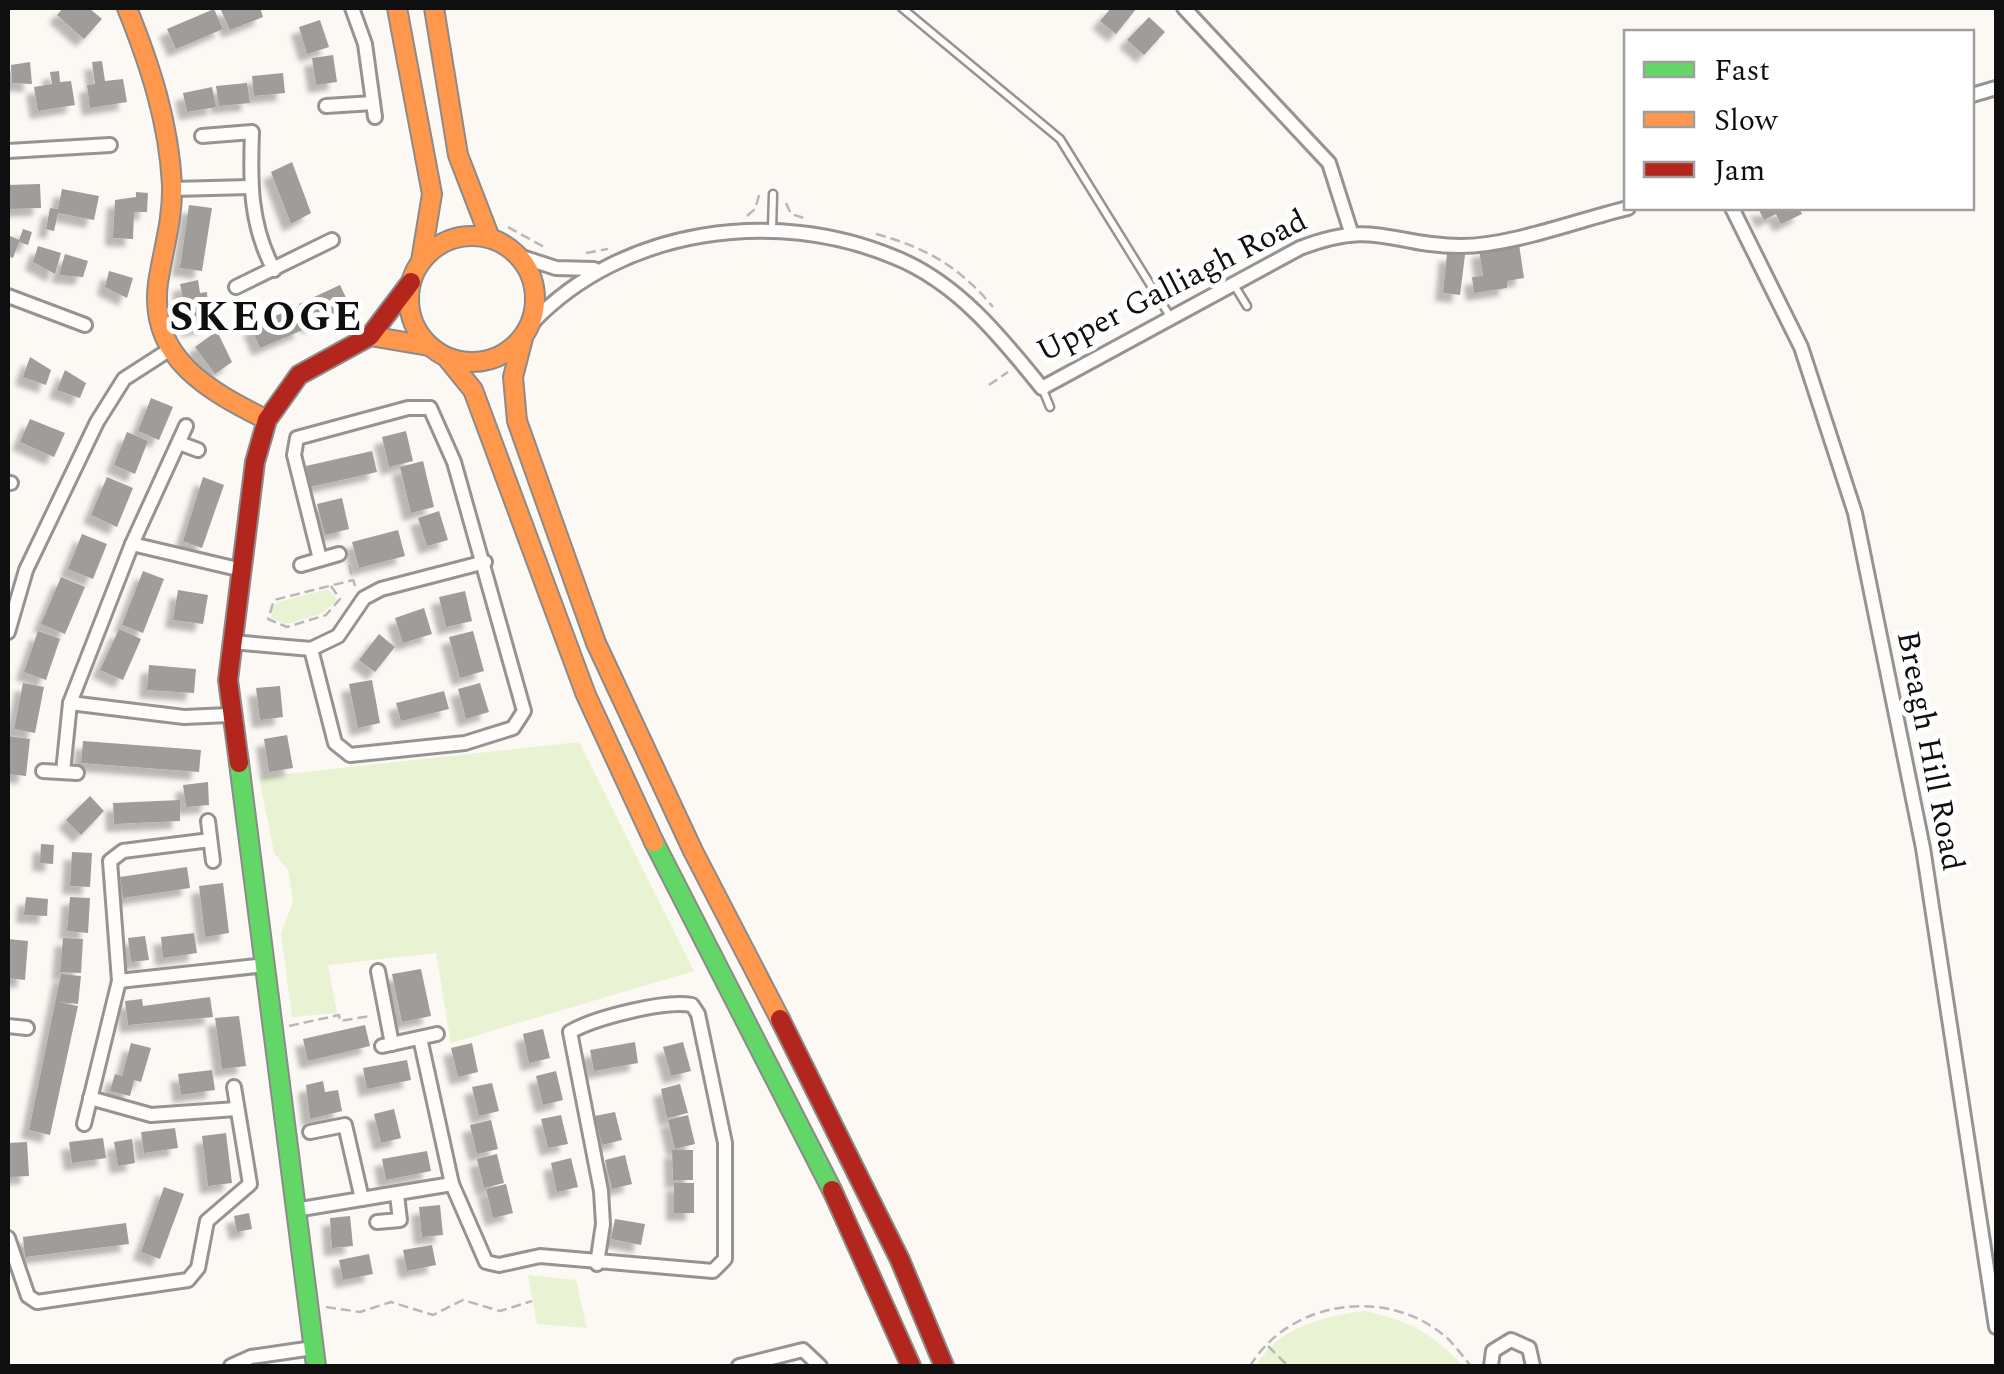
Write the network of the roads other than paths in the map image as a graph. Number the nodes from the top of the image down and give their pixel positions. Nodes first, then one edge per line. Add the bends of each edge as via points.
1 (352, 8) edge
2 (397, 8) edge
3 (434, 8) edge
4 (902, 8) edge
5 (1184, 8) edge
6 (133, 9) edge
7 (326, 106) dead end
8 (202, 136) dead end
9 (110, 145) dead end
10 (8, 150) edge
11 (250, 187) junction
12 (172, 190) junction
13 (773, 194) dead end
14 (1624, 209) edge
15 (1733, 210) edge
16 (772, 230) junction
17 (1351, 232) junction
18 (490, 238) junction
19 (332, 240) dead end
20 (519, 256) junction
21 (421, 261) junction
22 (596, 269) junction
23 (274, 270) junction
24 (411, 282) junction
25 (1234, 284) junction
26 (236, 287) dead end
27 (8, 296) edge
28 (1248, 306) dead end
29 (1172, 319) junction
30 (85, 325) dead end
31 (527, 331) junction
32 (370, 336) junction
33 (429, 346) junction
34 (169, 350) junction
35 (448, 358) junction
36 (1042, 388) junction
37 (1050, 407) dead end
38 (266, 420) junction
39 (186, 426) dead end
40 (179, 443) junction
41 (198, 450) dead end
42 (132, 544) junction
43 (339, 554) road end
44 (320, 559) junction
45 (485, 562) junction
46 (301, 564) dead end
47 (242, 570) junction
48 (8, 632) edge
49 (232, 642) junction
50 (311, 650) junction
51 (70, 703) junction
52 (230, 715) junction
53 (43, 772) dead end
54 (208, 821) dead end
55 (210, 840) junction
56 (213, 861) dead end
57 (266, 966) junction
58 (378, 970) dead end
59 (120, 981) junction
60 (8, 1026) edge
61 (27, 1028) dead end
62 (438, 1034) dead end
63 (420, 1038) junction
64 (234, 1086) dead end
65 (90, 1098) junction
66 (236, 1109) junction
67 (84, 1124) dead end
68 (310, 1132) dead end
69 (452, 1184) junction
70 (396, 1195) junction
71 (362, 1199) junction
72 (296, 1210) junction
73 (377, 1222) dead end
74 (8, 1238) edge
75 (598, 1264) junction
76 (1996, 1327) edge
77 (315, 1357) edge
78 (231, 1366) edge
79 (739, 1366) edge
80 (820, 1366) edge
81 (912, 1366) edge
82 (944, 1366) edge
83 (1491, 1366) edge
84 (1533, 1366) edge

1 - 7 street via 365,44 374,110
2 - 21 main road via 432,194
3 - 18 main road via 460,171
4 - 29 lane via 1060,139
5 - 17 street, Upper Galliagh Road via 1329,163
6 - 12 main road via 163,108
8 - 11 street via 252,132
9 - 10 street
11 - 12 street
11 - 23 street via 257,238
12 - 34 main road via 156,289 156,325
13 - 16 lane
14 - 17 street, Upper Galliagh Road via 1461,246
15 - 76 street, Breagh Hill Road via 1800,347 1854,512 1923,848
16 - 22 street, Upper Galliagh Road via 698,237
16 - 36 street, Upper Galliagh Road via 820,235 895,257 959,297
17 - 25 street, Upper Galliagh Road via 1300,248
18 - 20 main road
18 - 21 main road via 452,239
19 - 23 street
20 - 22 street, Upper Galliagh Road via 556,268
20 - 31 main road via 535,287
21 - 24 main road
22 - 31 street, Upper Galliagh Road via 560,294
23 - 26 street
24 - 32 main road
24 - 33 main road via 411,316
25 - 28 lane
25 - 29 street, Upper Galliagh Road
27 - 30 street
29 - 36 street, Upper Galliagh Road
31 - 35 main road via 508,353 488,361
31 - 82 main road via 512,381 516,413 613,686 852,1160
32 - 33 main road
32 - 38 main road via 299,375
33 - 35 main road
34 - 38 main road via 211,393
34 - 48 street via 124,379 98,422 26,570
35 - 81 main road via 473,390 594,713 824,1170
36 - 37 lane
38 - 47 main road
39 - 40 street
40 - 41 street
40 - 42 street
42 - 47 street
42 - 51 street
43 - 44 street
44 - 45 street via 294,455 297,438 430,408
44 - 46 street
45 - 50 street via 381,589 364,598 338,636
45 - 50 street via 524,711 514,728 465,743 341,752
47 - 49 main road
49 - 50 street
49 - 52 main road
51 - 52 street via 184,717
51 - 53 street via 70,772
52 - 57 main road
54 - 55 street
55 - 56 street
55 - 59 street via 123,850 110,861
57 - 59 street
57 - 72 main road
58 - 63 street via 387,1045
59 - 65 street
60 - 61 street
62 - 63 street
63 - 69 street
64 - 66 street
65 - 66 street via 151,1114
65 - 67 street
66 - 74 street via 250,1184 207,1221 198,1268 188,1280 37,1302 28,1296
68 - 71 street via 345,1125
69 - 70 street
69 - 75 street via 491,1264 540,1256
70 - 71 street
70 - 73 street via 400,1220
71 - 72 street
72 - 77 main road
75 - 75 street via 713,1271 725,1259 726,1143 692,1006 666,1004 570,1032 602,1191
77 - 78 street via 251,1357
79 - 80 street via 803,1350
83 - 84 street via 1493,1351 1511,1340 1529,1348

